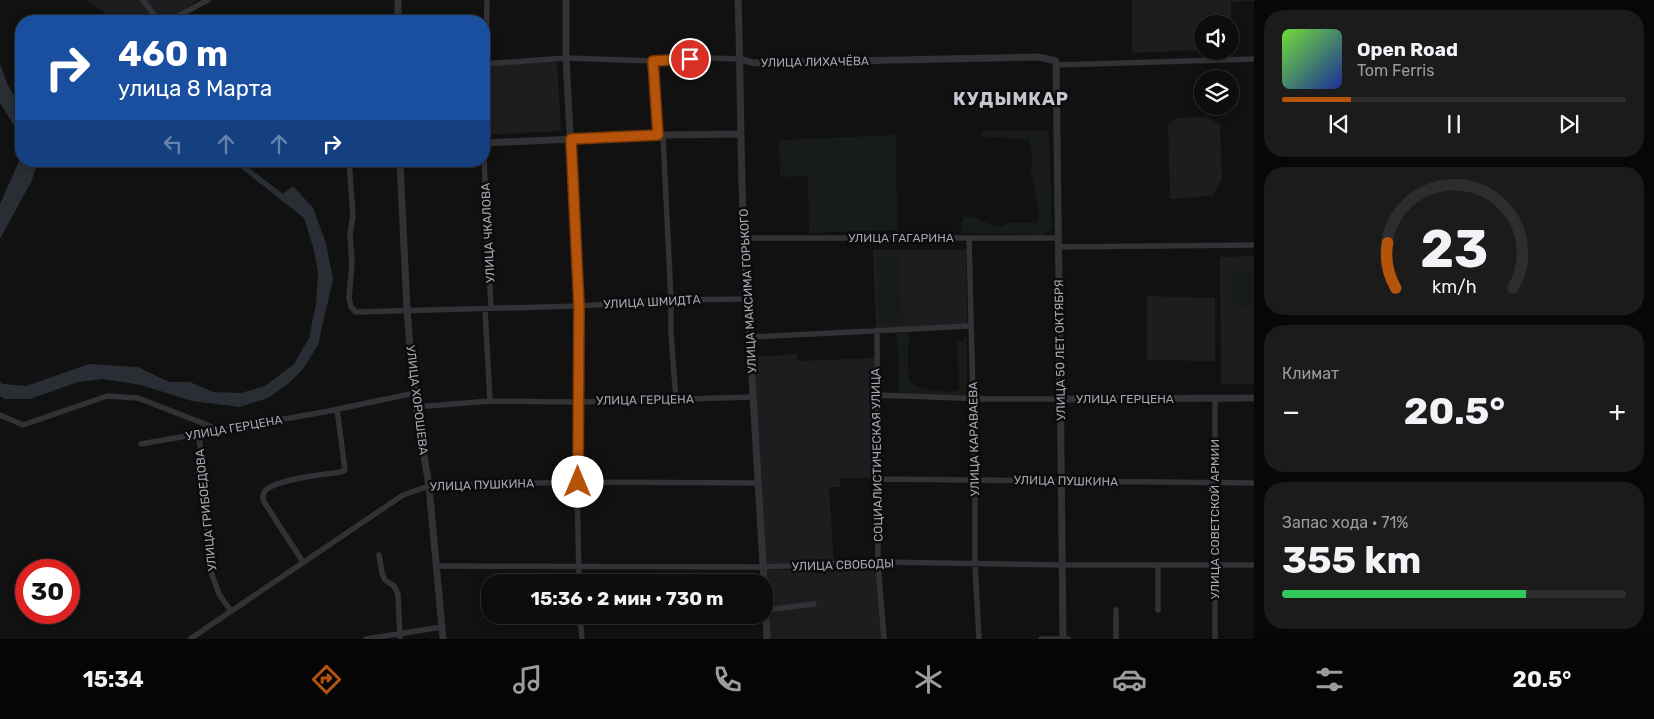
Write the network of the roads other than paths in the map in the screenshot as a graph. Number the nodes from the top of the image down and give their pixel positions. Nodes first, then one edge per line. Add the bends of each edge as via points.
1 (142, 0) edge
2 (208, 0) edge
3 (398, 0) edge
4 (487, 0) edge
5 (566, 0) edge
6 (738, 0) edge
7 (153, 15) edge
8 (179, 15) edge
9 (398, 15) edge
10 (487, 15) edge
11 (566, 58) junction
12 (740, 59) junction
13 (1254, 59) edge
14 (653, 61) junction
15 (1056, 63) junction
16 (490, 64) edge
17 (740, 134) junction
18 (661, 135) junction
19 (571, 139) junction
20 (490, 143) edge
21 (349, 167) edge
22 (400, 167) edge
23 (484, 167) edge
24 (744, 238) junction
25 (969, 238) junction
26 (1057, 238) junction
27 (1254, 245) edge
28 (1058, 247) junction
29 (748, 299) junction
30 (671, 300) junction
31 (579, 306) junction
32 (488, 308) junction
33 (407, 310) junction
34 (971, 326) junction
35 (876, 330) junction
36 (750, 337) junction
37 (415, 393) junction
38 (876, 395) junction
39 (754, 397) junction
40 (973, 398) junction
41 (1215, 398) junction
42 (1254, 398) edge
43 (1060, 399) junction
44 (676, 400) junction
45 (490, 401) junction
46 (579, 402) junction
47 (416, 406) junction
48 (337, 409) junction
49 (0, 415) edge
50 (215, 431) junction
51 (199, 434) junction
52 (140, 444) dead end
53 (877, 479) junction
54 (975, 480) junction
55 (1063, 481) junction
56 (578, 482) junction
57 (1215, 482) junction
58 (759, 483) junction
59 (1254, 483) edge
60 (429, 486) junction
61 (379, 555) dead end
62 (303, 562) junction
63 (878, 562) junction
64 (975, 564) junction
65 (1063, 565) junction
66 (1158, 565) junction
67 (1254, 565) edge
68 (437, 566) junction
69 (579, 566) junction
70 (1215, 566) junction
71 (763, 567) junction
72 (579, 574) edge
73 (763, 574) edge
74 (814, 604) dead end
75 (773, 609) edge
76 (1116, 610) dead end
77 (1158, 610) dead end
78 (231, 611) junction
79 (581, 624) edge
80 (767, 624) edge
81 (442, 627) junction
82 (400, 636) edge
83 (190, 639) edge
84 (366, 639) edge
85 (443, 639) edge
86 (582, 639) edge
87 (768, 639) edge
88 (884, 639) edge
89 (980, 639) edge
90 (1041, 639) edge
91 (1063, 639) edge
92 (1068, 639) edge
93 (1116, 639) edge
94 (1215, 639) edge

1 - 7 street
2 - 8 street
3 - 9 street
4 - 10 street
5 - 11 street
6 - 12 street, УЛИЦА МАКСИМА ГОРЬКОГО
11 - 14 street, УЛИЦА ЛИХАЧЁВА
11 - 16 street, УЛИЦА ЛИХАЧЁВА
11 - 19 street
12 - 14 street, УЛИЦА ЛИХАЧЁВА
12 - 15 street, УЛИЦА ЛИХАЧЁВА via 800,62 1038,57
12 - 17 street, УЛИЦА МАКСИМА ГОРЬКОГО
13 - 15 street, УЛИЦА ЛИХАЧЁВА
14 - 18 street
15 - 26 street, УЛИЦА 50 ЛЕТ ОКТЯБРЯ
17 - 18 street
17 - 24 street, УЛИЦА МАКСИМА ГОРЬКОГО
18 - 19 street
18 - 30 street
19 - 20 street
19 - 31 street
21 - 33 street, УЛИЦА ШМИДТА via 353,215 350,235 351,306 356,312
22 - 33 street, УЛИЦА ХОРОШЕВА
23 - 32 street, УЛИЦА ЧКАЛОВА
24 - 25 street, УЛИЦА ГАГАРИНА
24 - 29 street, УЛИЦА МАКСИМА ГОРЬКОГО
25 - 26 street, УЛИЦА ГАГАРИНА
25 - 34 street, УЛИЦА КАРАВАЕВА
26 - 28 street, УЛИЦА 50 ЛЕТ ОКТЯБРЯ
27 - 28 street
28 - 43 street, УЛИЦА 50 ЛЕТ ОКТЯБРЯ
29 - 30 street, УЛИЦА ШМИДТА
29 - 36 street, УЛИЦА МАКСИМА ГОРЬКОГО
30 - 31 street, УЛИЦА ШМИДТА
30 - 44 street
31 - 32 street, УЛИЦА ШМИДТА
31 - 46 street
32 - 33 street, УЛИЦА ШМИДТА
32 - 45 street, УЛИЦА ЧКАЛОВА
33 - 37 street, УЛИЦА ХОРОШЕВА
34 - 35 street
34 - 40 street, УЛИЦА КАРАВАЕВА
35 - 36 street
35 - 38 street, СОЦИАЛИСТИЧЕСКАЯ УЛИЦА
36 - 39 street, УЛИЦА МАКСИМА ГОРЬКОГО
37 - 47 street, УЛИЦА ХОРОШЕВА
37 - 48 street, УЛИЦА ГЕРЦЕНА
38 - 40 street, УЛИЦА ГЕРЦЕНА
38 - 53 street, СОЦИАЛИСТИЧЕСКАЯ УЛИЦА
39 - 44 street, УЛИЦА ГЕРЦЕНА
39 - 58 street, УЛИЦА МАКСИМА ГОРЬКОГО
40 - 43 street, УЛИЦА ГЕРЦЕНА
40 - 54 street, УЛИЦА КАРАВАЕВА
41 - 42 street, УЛИЦА ГЕРЦЕНА
41 - 43 street, УЛИЦА ГЕРЦЕНА
41 - 57 street, УЛИЦА СОВЕТСКОЙ АРМИИ
43 - 55 street, УЛИЦА 50 ЛЕТ ОКТЯБРЯ
44 - 46 street, УЛИЦА ГЕРЦЕНА
45 - 46 street, УЛИЦА ГЕРЦЕНА
45 - 47 street, УЛИЦА ГЕРЦЕНА
46 - 56 street
47 - 60 street, УЛИЦА ХОРОШЕВА
48 - 50 street, УЛИЦА ГЕРЦЕНА
48 - 62 street via 345,470 276,484 263,494 264,502
49 - 50 street via 23,425 107,396 138,398 210,426
50 - 51 street, УЛИЦА ГЕРЦЕНА
51 - 52 street, УЛИЦА ГЕРЦЕНА
51 - 78 street, УЛИЦА ГРИБОЕДОВА via 211,572 219,594
53 - 54 street, УЛИЦА ПУШКИНА
53 - 63 street, СОЦИАЛИСТИЧЕСКАЯ УЛИЦА
54 - 55 street, УЛИЦА ПУШКИНА
54 - 64 street, УЛИЦА КАРАВАЕВА
55 - 57 street, УЛИЦА ПУШКИНА
55 - 65 street, УЛИЦА 50 ЛЕТ ОКТЯБРЯ
56 - 58 street, УЛИЦА ПУШКИНА
56 - 60 street, УЛИЦА ПУШКИНА
56 - 69 street
57 - 59 street, УЛИЦА ПУШКИНА
57 - 70 street, УЛИЦА СОВЕТСКОЙ АРМИИ
58 - 71 street, УЛИЦА МАКСИМА ГОРЬКОГО
60 - 62 street, УЛИЦА ПУШКИНА via 403,495
60 - 68 street, УЛИЦА ХОРОШЕВА
61 - 82 street via 385,580 394,586 398,594
62 - 78 street, УЛИЦА ПУШКИНА
63 - 64 street, УЛИЦА СВОБОДЫ
63 - 71 street, УЛИЦА СВОБОДЫ
63 - 88 street, СОЦИАЛИСТИЧЕСКАЯ УЛИЦА
64 - 65 street, УЛИЦА СВОБОДЫ
64 - 89 street, УЛИЦА КАРАВАЕВА
65 - 66 street, УЛИЦА СВОБОДЫ
65 - 91 street, УЛИЦА 50 ЛЕТ ОКТЯБРЯ
66 - 70 street, УЛИЦА СВОБОДЫ
66 - 77 street
67 - 70 street, УЛИЦА СВОБОДЫ
68 - 69 street, УЛИЦА СВОБОДЫ
68 - 81 street, УЛИЦА ХОРОШЕВА
69 - 71 street, УЛИЦА СВОБОДЫ
69 - 72 street
70 - 94 street, УЛИЦА СОВЕТСКОЙ АРМИИ
71 - 73 street, УЛИЦА МАКСИМА ГОРЬКОГО
74 - 75 street
76 - 93 street
78 - 83 street, УЛИЦА ПУШКИНА
79 - 86 street
80 - 87 street
81 - 82 street
81 - 85 street, УЛИЦА ХОРОШЕВА
82 - 84 street
90 - 91 street
91 - 92 street

